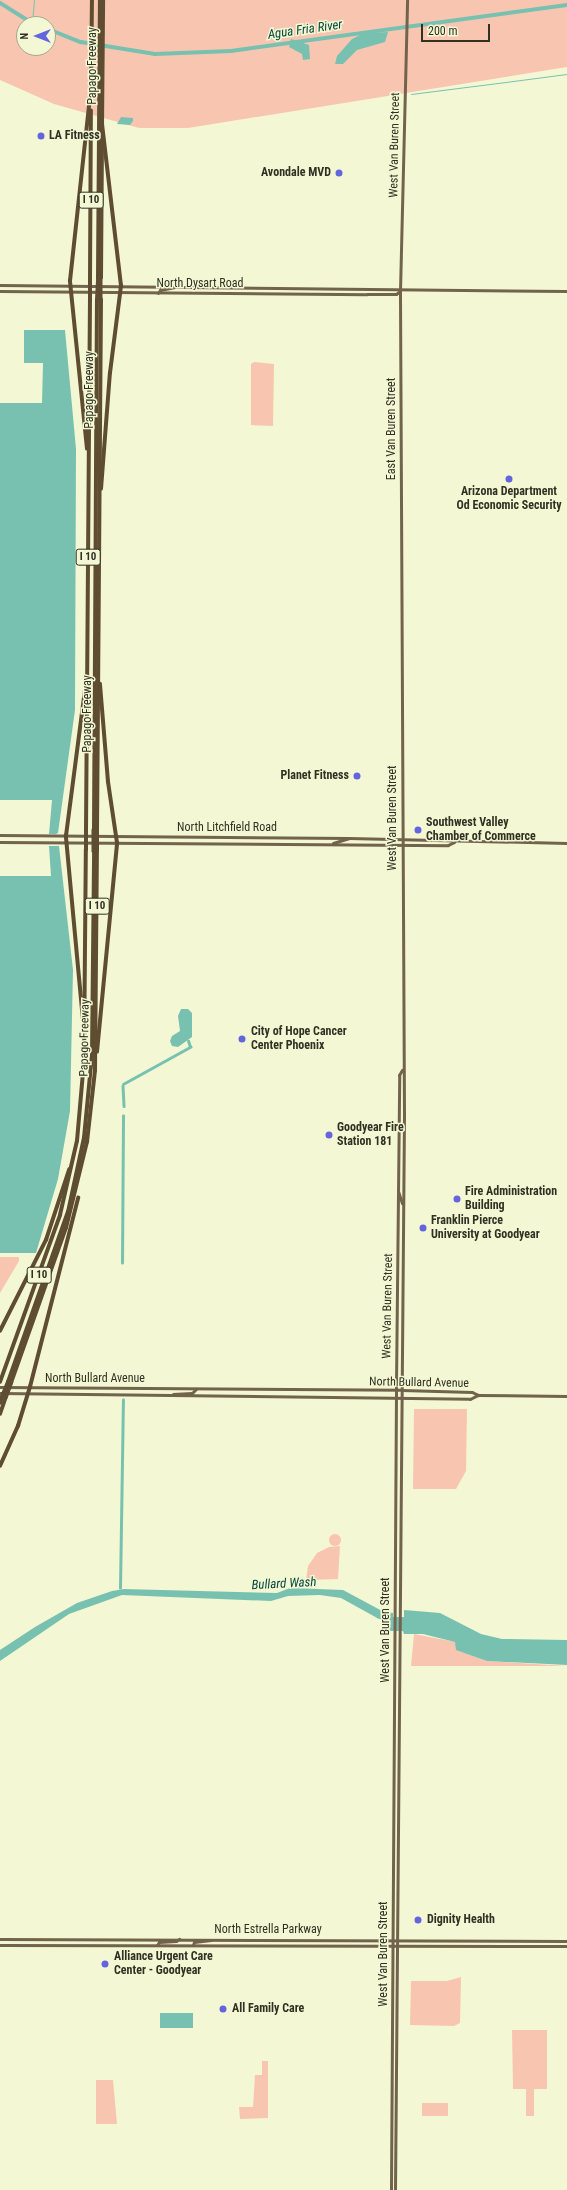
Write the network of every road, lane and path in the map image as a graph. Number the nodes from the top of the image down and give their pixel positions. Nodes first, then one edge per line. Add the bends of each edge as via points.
1 (92, 0) edge
2 (100, 0) edge
3 (103, 0) edge
4 (408, 0) edge
5 (90, 121) junction
6 (101, 125) junction
7 (0, 285) edge
8 (70, 285) junction
9 (121, 286) junction
10 (176, 286) junction
11 (0, 291) edge
12 (400, 291) junction
13 (567, 291) edge
14 (70, 292) junction
15 (158, 292) junction
16 (120, 293) junction
17 (99, 300) junction
18 (88, 458) junction
19 (100, 492) junction
20 (401, 566) joint
21 (98, 672) junction
22 (87, 676) junction
23 (95, 830) junction
24 (0, 835) edge
25 (66, 836) junction
26 (117, 836) junction
27 (331, 838) junction
28 (349, 838) junction
29 (402, 839) junction
30 (0, 842) edge
31 (454, 842) junction
32 (66, 843) junction
33 (117, 843) junction
34 (318, 843) junction
35 (333, 843) junction
36 (567, 843) edge
37 (402, 844) junction
38 (94, 980) junction
39 (84, 1029) junction
40 (95, 1058) junction
41 (402, 1070) junction
42 (399, 1115) junction
43 (404, 1115) junction
44 (71, 1165) junction
45 (79, 1182) junction
46 (398, 1191) junction
47 (403, 1205) junction
48 (0, 1331) edge
49 (0, 1382) edge
50 (9, 1383) junction
51 (0, 1387) edge
52 (30, 1387) junction
53 (196, 1389) junction
54 (396, 1390) junction
55 (402, 1390) junction
56 (28, 1394) junction
57 (168, 1395) junction
58 (478, 1395) junction
59 (3, 1396) edge
60 (567, 1396) edge
61 (396, 1397) junction
62 (402, 1398) junction
63 (0, 1404) edge
64 (0, 1414) edge
65 (396, 1463) junction
66 (401, 1463) junction
67 (0, 1466) edge
68 (394, 1877) junction
69 (398, 1877) junction
70 (55, 1938) junction
71 (0, 1939) edge
72 (179, 1939) junction
73 (215, 1939) junction
74 (393, 1940) junction
75 (398, 1940) junction
76 (464, 1940) junction
77 (567, 1941) edge
78 (0, 1945) edge
79 (57, 1945) junction
80 (157, 1945) junction
81 (193, 1945) junction
82 (464, 1945) junction
83 (393, 1946) junction
84 (398, 1946) junction
85 (567, 1946) edge
86 (392, 2012) junction
87 (397, 2012) junction
88 (391, 2190) edge
89 (395, 2190) edge

1 - 5 highway, Papago Freeway / I 10
2 - 6 highway
3 - 6 highway, Papago Freeway / I 10
4 - 12 main road, West Van Buren Street
5 - 8 highway
5 - 18 highway, Papago Freeway / I 10, bridge
6 - 9 highway
6 - 17 highway, Papago Freeway / I 10, bridge
7 - 8 main road, North Dysart Road
8 - 9 main road, North Dysart Road
8 - 14 highway
9 - 10 main road, North Dysart Road
9 - 16 highway
10 - 12 main road, North Dysart Road
10 - 15 main road
11 - 14 main road, North Dysart Road
12 - 13 main road, North Dysart Road
12 - 15 main road, North Dysart Road via 396,294
12 - 20 main road, East Van Buren Street
14 - 16 main road, North Dysart Road
14 - 18 highway
15 - 16 main road, North Dysart Road
16 - 19 highway via 110,379 103,483
17 - 19 highway, Papago Freeway / I 10
17 - 23 highway
18 - 22 highway, Papago Freeway / I 10
19 - 21 highway, Papago Freeway / I 10
20 - 29 main road, West Van Buren Street
21 - 23 highway, Papago Freeway / I 10
21 - 26 highway via 108,782
22 - 25 highway
22 - 39 highway, Papago Freeway / I 10, bridge
23 - 38 highway, Papago Freeway / I 10, bridge
24 - 25 main road, North Litchfield Road
25 - 26 main road, North Litchfield Road
25 - 32 highway
26 - 27 main road, North Litchfield Road
26 - 33 highway
27 - 28 main road, North Litchfield Road
27 - 34 main road
28 - 29 main road, North Litchfield Road
28 - 35 main road
29 - 31 main road, North Litchfield Road
29 - 37 main road, West Van Buren Street
30 - 32 main road, North Litchfield Road
31 - 36 main road, North Litchfield Road
31 - 37 main road, North Litchfield Road via 448,845
32 - 33 main road, North Litchfield Road
32 - 39 highway
33 - 34 main road, North Litchfield Road
33 - 40 highway
34 - 35 main road, North Litchfield Road
35 - 37 main road, North Litchfield Road
37 - 41 main road, West Van Buren Street
38 - 40 highway, Papago Freeway / I 10
38 - 50 highway via 91,1084 81,1159 68,1212
39 - 44 highway, Papago Freeway / I 10 via 81,1110
40 - 45 highway, Papago Freeway / I 10 via 91,1119
41 - 42 main road, West Van Buren Street via 399,1075
41 - 43 main road, West Van Buren Street
42 - 43 main road
42 - 46 main road, West Van Buren Street
43 - 47 main road, West Van Buren Street
44 - 48 highway via 46,1240
44 - 49 highway, Papago Freeway / I 10 via 60,1215
45 - 50 highway, Papago Freeway / I 10 via 61,1244
45 - 52 highway via 77,1206
46 - 47 main road
46 - 54 main road, West Van Buren Street
47 - 55 main road, West Van Buren Street
50 - 59 highway, Papago Freeway / I 10, bridge
51 - 52 main road, North Bullard Avenue
52 - 53 main road, North Bullard Avenue
52 - 56 highway
53 - 54 main road, North Bullard Avenue
53 - 57 main road via 192,1393
54 - 55 main road, North Bullard Avenue
54 - 61 main road, West Van Buren Street
55 - 58 main road, North Bullard Avenue via 472,1392
55 - 62 main road, West Van Buren Street
56 - 57 main road, North Bullard Avenue
56 - 59 main road, North Bullard Avenue
56 - 67 highway via 15,1434
57 - 61 main road, North Bullard Avenue
58 - 60 main road
58 - 62 main road, North Bullard Avenue via 472,1399
59 - 63 highway
59 - 64 highway, Papago Freeway / I 10
61 - 62 main road, North Bullard Avenue
61 - 65 main road, West Van Buren Street
62 - 66 main road, West Van Buren Street
65 - 66 main road
65 - 68 main road, West Van Buren Street
66 - 69 main road, West Van Buren Street
68 - 69 main road
68 - 74 main road, West Van Buren Street
69 - 75 main road, West Van Buren Street
70 - 71 main road, North Estrella Parkway
70 - 72 main road, North Estrella Parkway
70 - 79 main road
72 - 73 main road, North Estrella Parkway
72 - 80 main road via 159,1942
73 - 74 main road, North Estrella Parkway
73 - 81 main road via 194,1942
74 - 75 main road, North Estrella Parkway
74 - 83 main road, West Van Buren Street
75 - 76 main road, North Estrella Parkway
75 - 84 main road, West Van Buren Street
76 - 77 main road, North Estrella Parkway
76 - 82 main road
78 - 79 main road, North Estrella Parkway
79 - 80 main road, North Estrella Parkway
80 - 81 main road, North Estrella Parkway
81 - 83 main road, North Estrella Parkway
82 - 84 main road, North Estrella Parkway
82 - 85 main road, North Estrella Parkway
83 - 84 main road, North Estrella Parkway
83 - 86 main road, West Van Buren Street
84 - 87 main road, West Van Buren Street
86 - 87 main road
86 - 88 main road, West Van Buren Street
87 - 89 main road, West Van Buren Street

